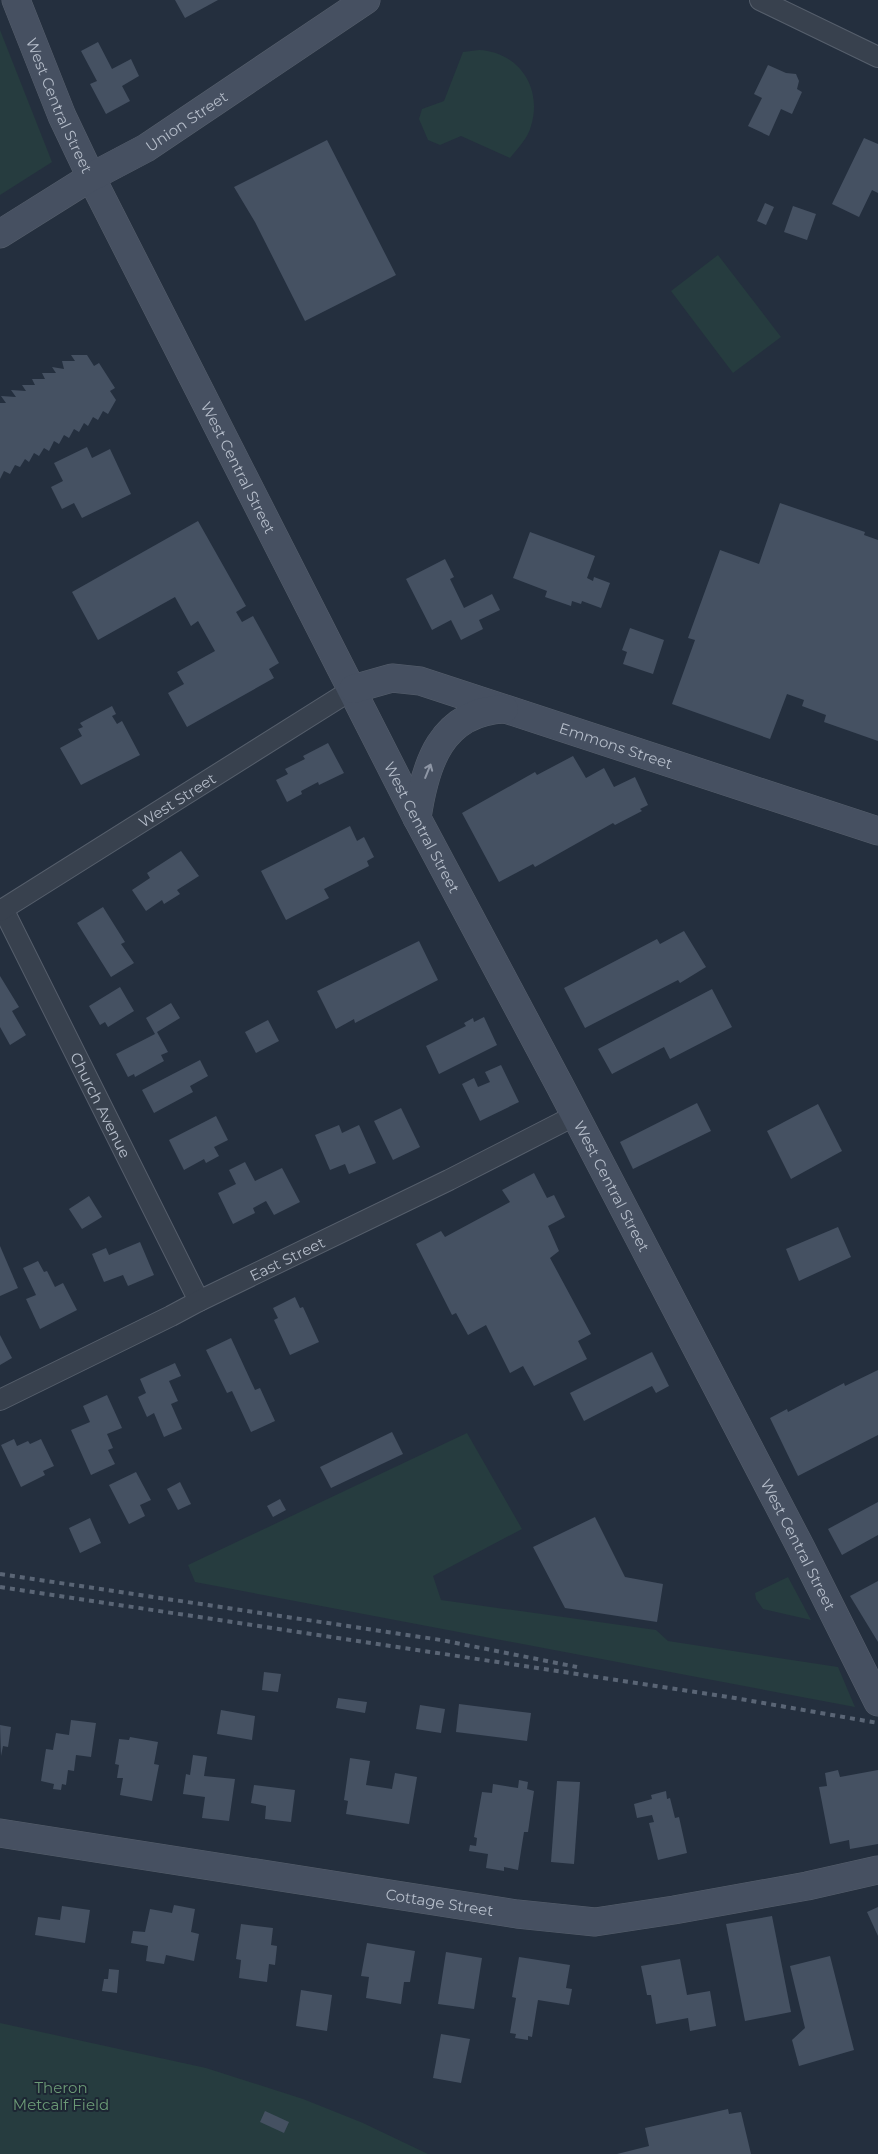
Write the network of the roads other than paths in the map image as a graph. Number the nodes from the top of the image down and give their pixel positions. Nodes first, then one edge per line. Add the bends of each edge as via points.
1 (16, 0) edge
2 (366, 0) edge
3 (760, 0) edge
4 (878, 57) edge
5 (91, 177) junction
6 (0, 234) edge
7 (353, 690) junction
8 (504, 709) junction
9 (418, 818) junction
10 (878, 831) edge
11 (2, 910) edge
12 (574, 1116) junction
13 (199, 1301) junction
14 (0, 1400) edge
15 (850, 1646) junction
16 (878, 1667) edge
17 (878, 1702) edge
18 (0, 1833) edge
19 (878, 1870) edge

1 - 5 main road, West Central Street via 62,116
2 - 5 main road, Union Street via 146,148
3 - 4 street
5 - 6 main road, Union Street
5 - 7 main road, West Central Street
7 - 8 main road, Emmons Street via 378,680 404,678
7 - 9 main road, West Central Street
7 - 11 street, West Street
9 -> 8 main road via 426,775 447,734 481,712
8 - 10 main road, Emmons Street
9 - 12 main road, West Central Street
11 - 13 street, Church Avenue
12 - 13 street, East Street
12 - 15 main road, West Central Street
13 - 14 street, East Street
15 - 16 main road, West Central Street
15 - 17 main road, West Central Street
18 - 19 main road, Cottage Street via 517,1914 595,1922 813,1885

